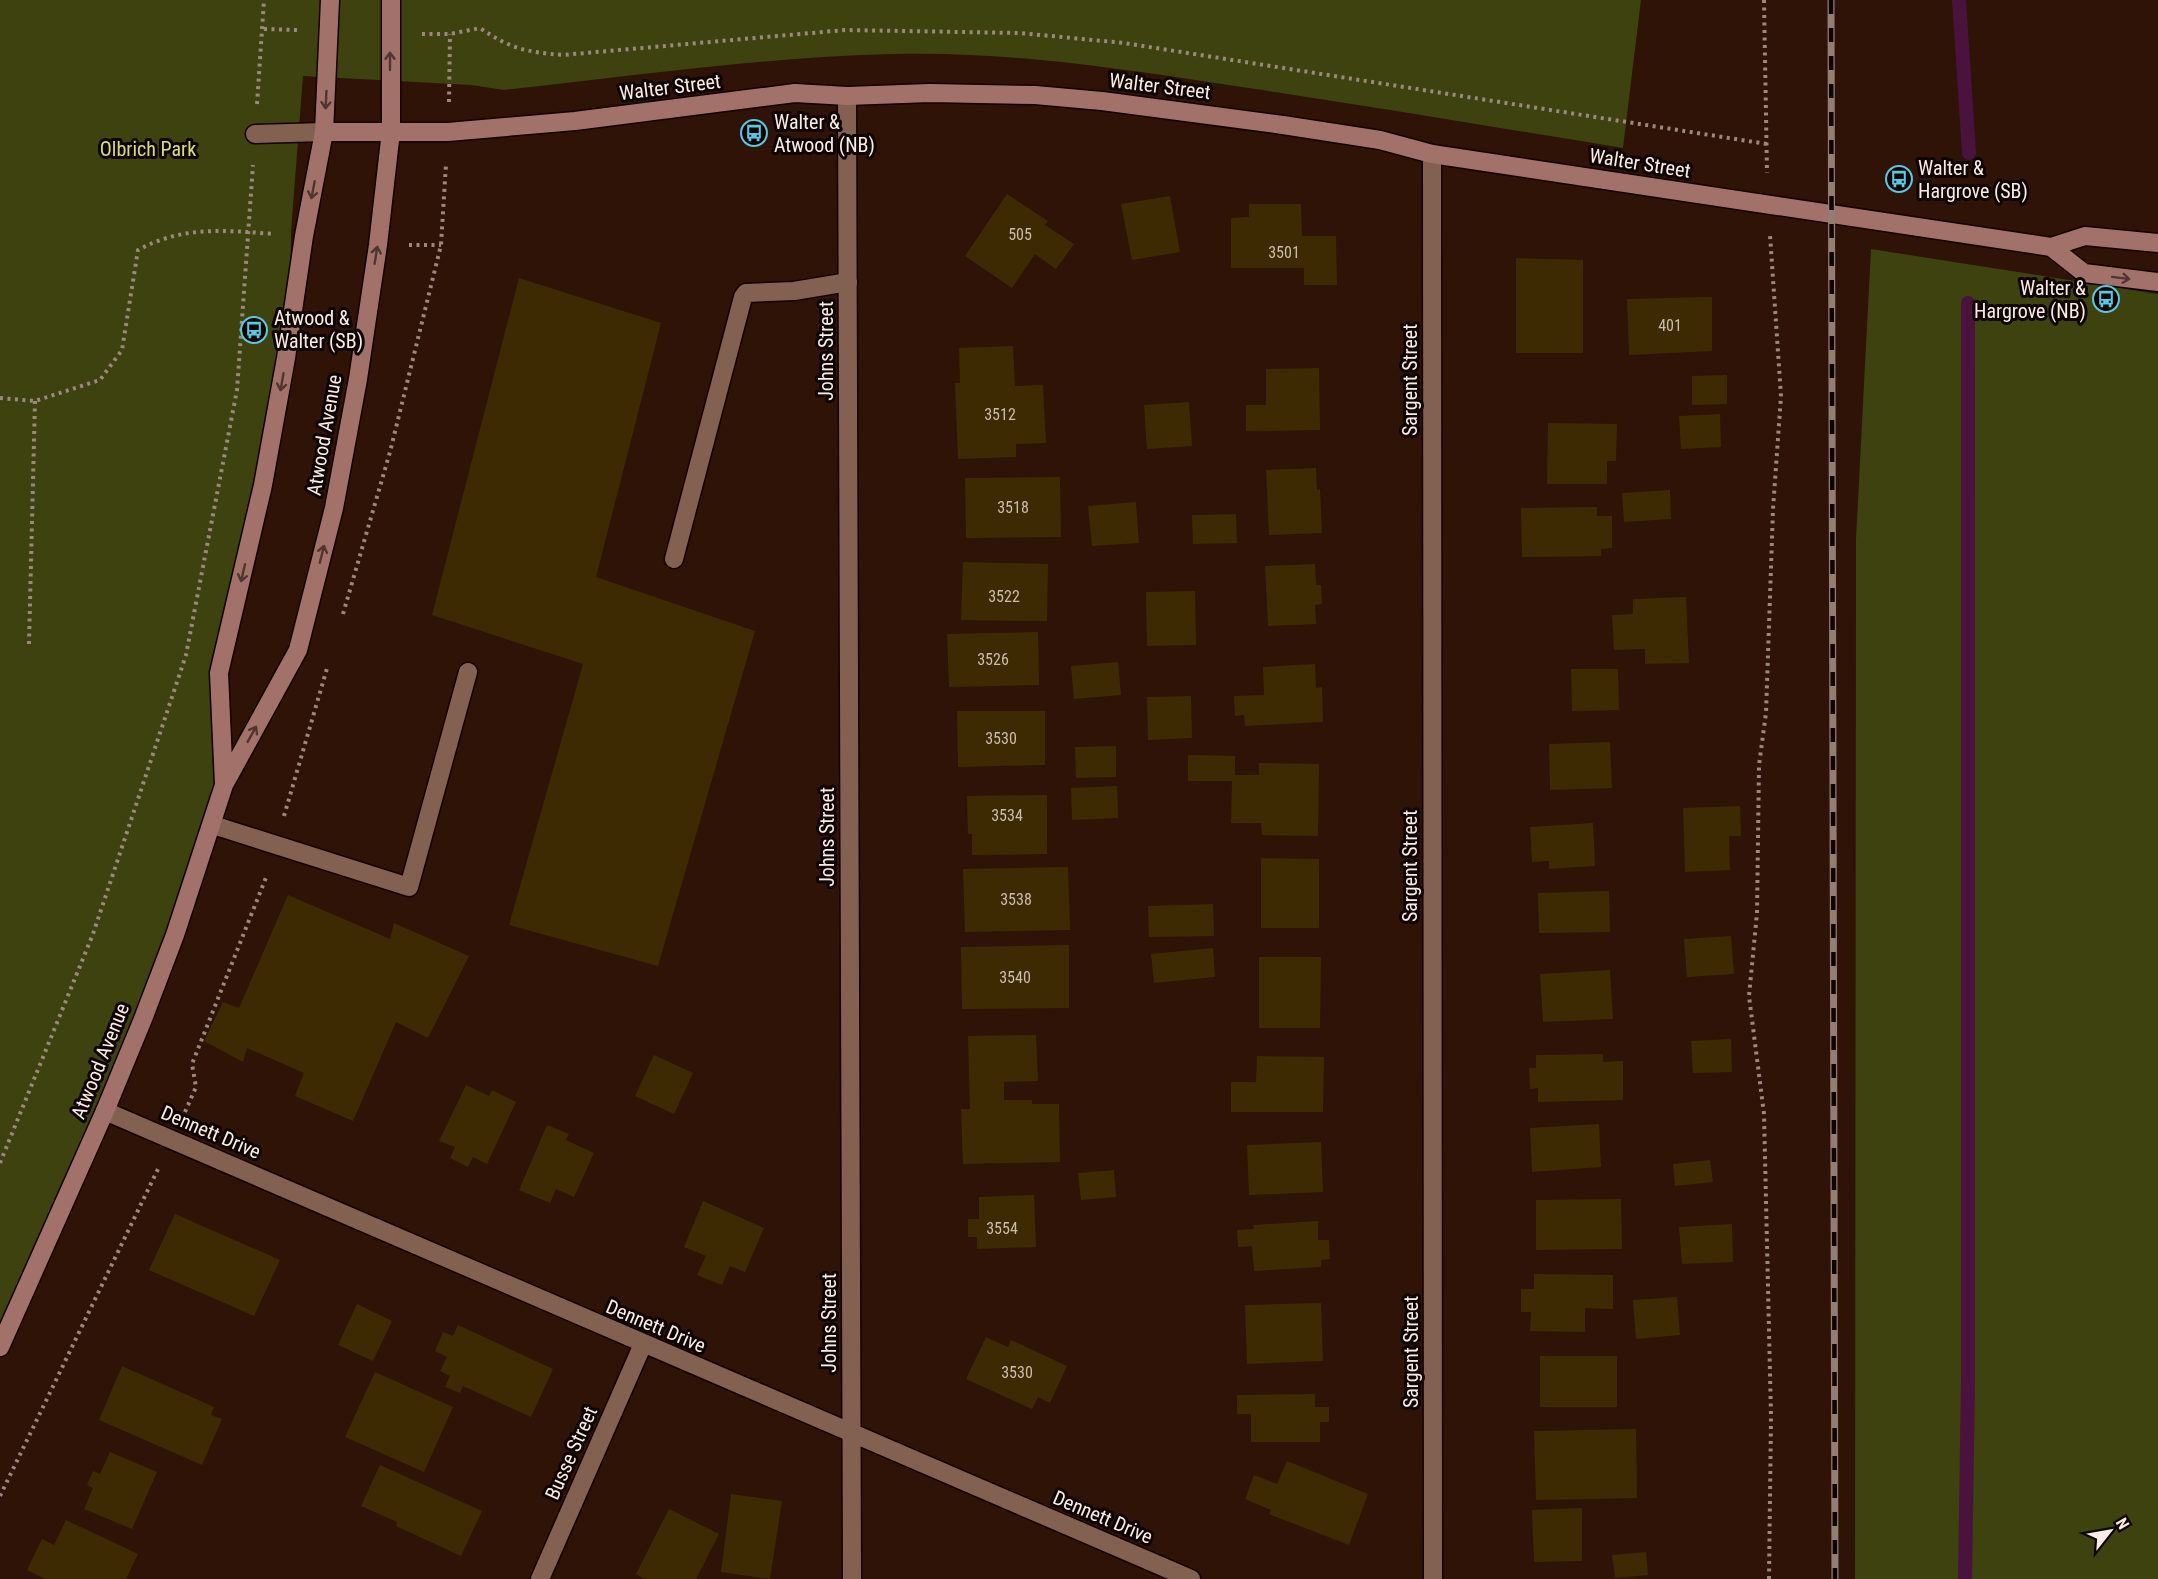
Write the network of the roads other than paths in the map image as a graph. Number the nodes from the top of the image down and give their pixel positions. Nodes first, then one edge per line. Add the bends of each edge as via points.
1 (330, 0) edge
2 (391, 0) edge
3 (847, 96) junction
4 (391, 131) junction
5 (324, 132) junction
6 (255, 134) road end
7 (1432, 154) junction
8 (2158, 243) edge
9 (2051, 247) junction
10 (848, 282) junction
11 (2158, 282) edge
12 (674, 559) dead end
13 (468, 672) dead end
14 (224, 785) junction
15 (213, 825) junction
16 (105, 1111) junction
17 (643, 1344) junction
18 (0, 1347) edge
19 (852, 1435) junction
20 (540, 1579) edge
21 (852, 1579) edge
22 (1191, 1579) edge
23 (1433, 1579) edge

1 -> 5 street, Atwood Avenue
4 -> 2 street, Atwood Avenue
3 - 4 street, Walter Street via 795,93 575,121 448,132
3 - 7 street, Walter Street via 930,93 1080,99 1294,126 1380,140
3 - 10 street, Johns Street
4 - 5 street, Walter Street
14 -> 4 street, Atwood Avenue via 298,650 334,508 358,379
5 - 6 street, Walter Street
5 -> 14 street, Atwood Avenue via 263,485 219,673
7 - 9 street, Walter Street
7 - 23 street, Sargent Street
8 - 9 street, Walter Street via 2085,236
9 -> 11 street, Walter Street via 2084,273
10 - 12 street via 794,291 746,293 743,297
10 - 19 street, Johns Street
13 - 15 street via 410,887
14 - 15 street, Atwood Avenue
15 - 16 street, Atwood Avenue via 175,935
16 - 17 street, Dennett Drive
16 - 18 street, Atwood Avenue
17 - 19 street, Dennett Drive
17 - 20 street, Busse Street
19 - 21 street, Johns Street
19 - 22 street, Dennett Drive

